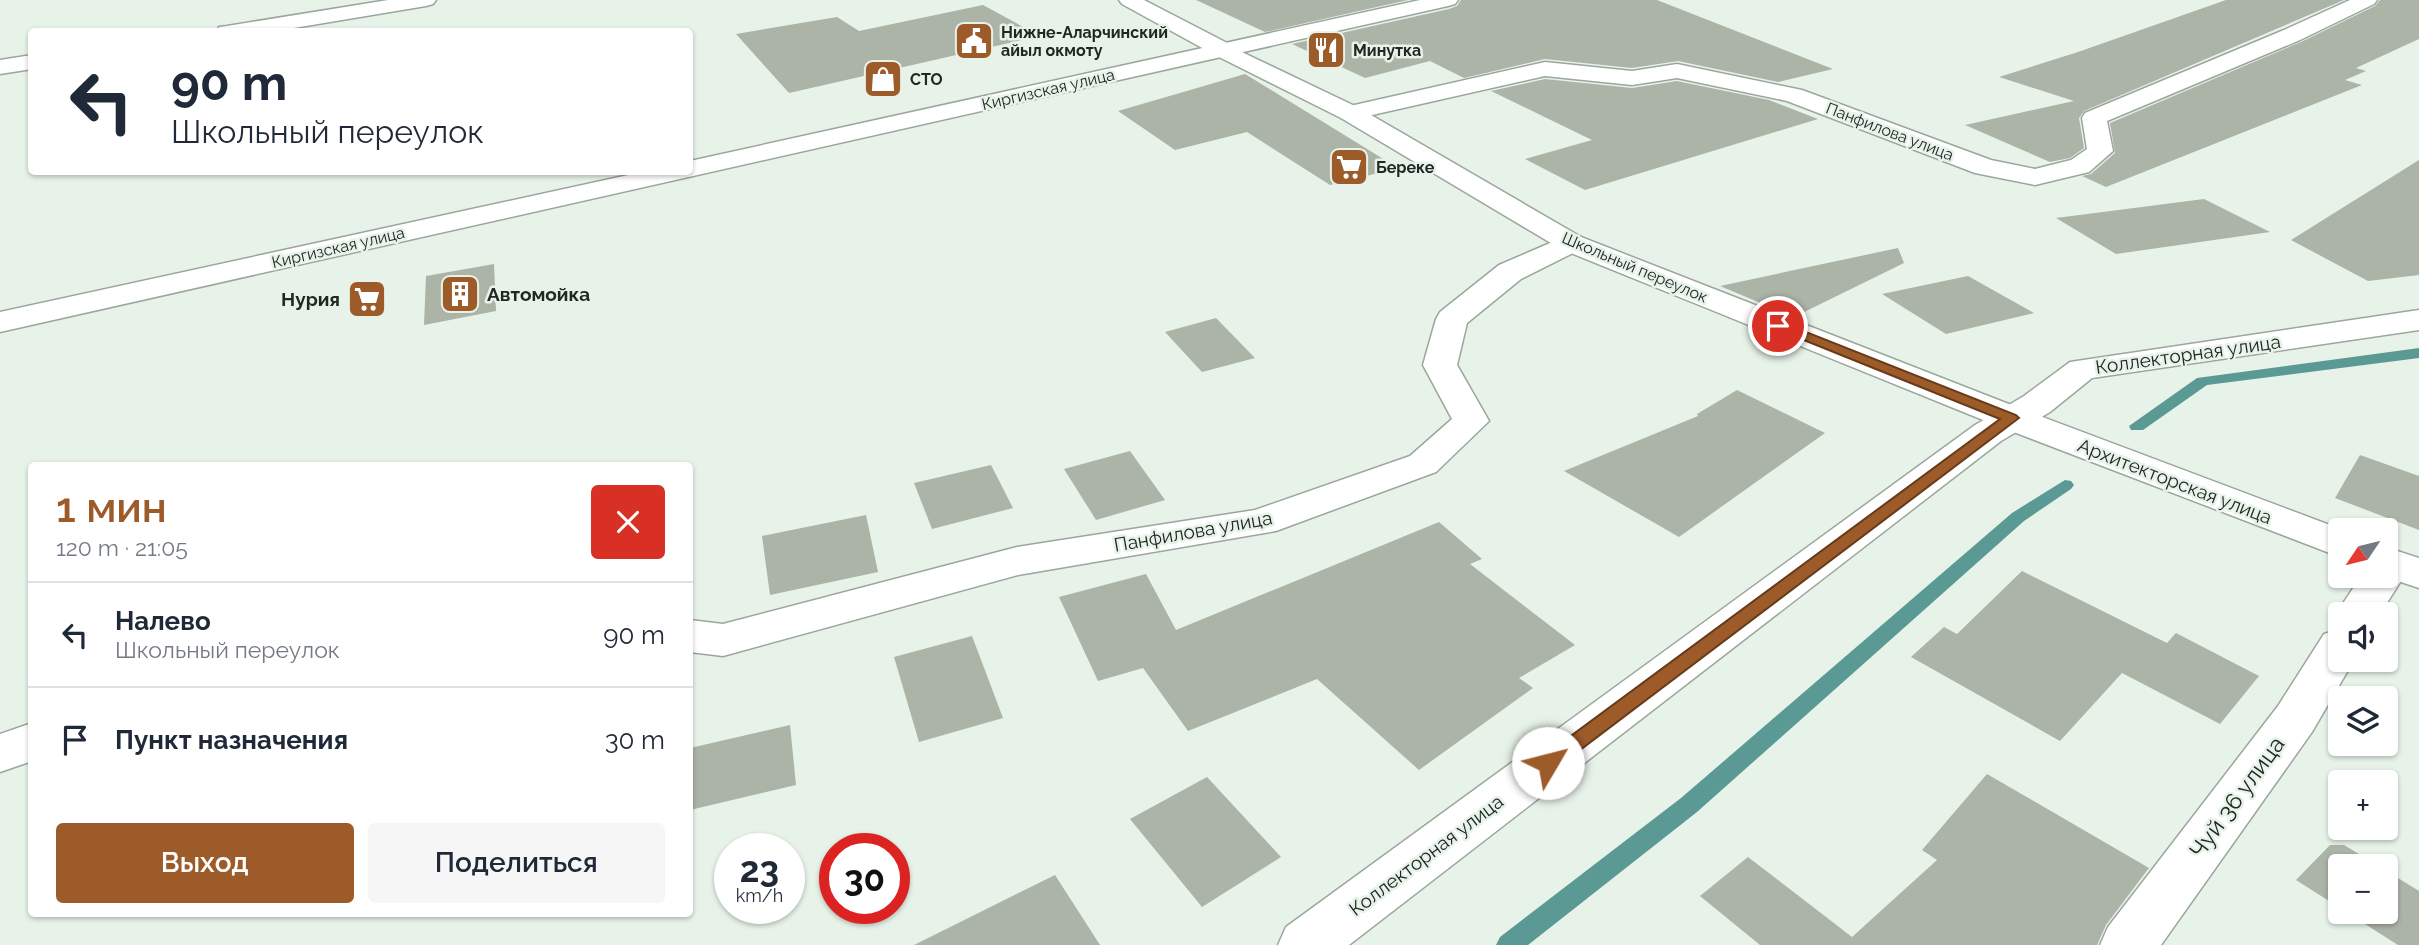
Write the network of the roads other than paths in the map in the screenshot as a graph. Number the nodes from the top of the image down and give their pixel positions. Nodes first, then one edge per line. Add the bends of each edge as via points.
1 (426, 0) edge
2 (1129, 0) edge
3 (1448, 0) edge
4 (2367, 0) edge
5 (252, 28) edge
6 (1223, 50) junction
7 (28, 63) edge
8 (0, 67) edge
9 (1350, 113) junction
10 (693, 168) edge
11 (663, 175) edge
12 (1571, 243) junction
13 (2419, 320) edge
14 (0, 322) edge
15 (2011, 418) junction
16 (2328, 539) edge
17 (2379, 588) edge
18 (2368, 602) edge
19 (693, 636) edge
20 (2328, 665) edge
21 (28, 743) edge
22 (0, 753) edge
23 (1306, 945) edge
24 (2129, 945) edge

1 - 5 street
2 - 6 street, Школьный переулок
3 - 6 street, Киргизская улица
4 - 9 street, Панфилова улица via 2094,118 2100,151 2080,166 2035,177 1984,167 1794,94 1677,71 1632,78 1545,69
6 - 9 street, Школьный переулок
6 - 10 street, Киргизская улица
7 - 8 street
9 - 12 street, Школьный переулок
11 - 14 street, Киргизская улица
12 - 15 street, Школьный переулок
12 - 19 street, Панфилова улица via 1510,272 1452,319 1440,365 1471,421 1423,464 1262,522 1017,561 723,640
13 - 15 street, Коллекторная улица via 2082,369
15 - 16 street, Архитекторская улица
15 - 23 street, Коллекторная улица
17 - 18 street
20 - 24 street, Чуй 36 улица via 2295,719
21 - 22 street

